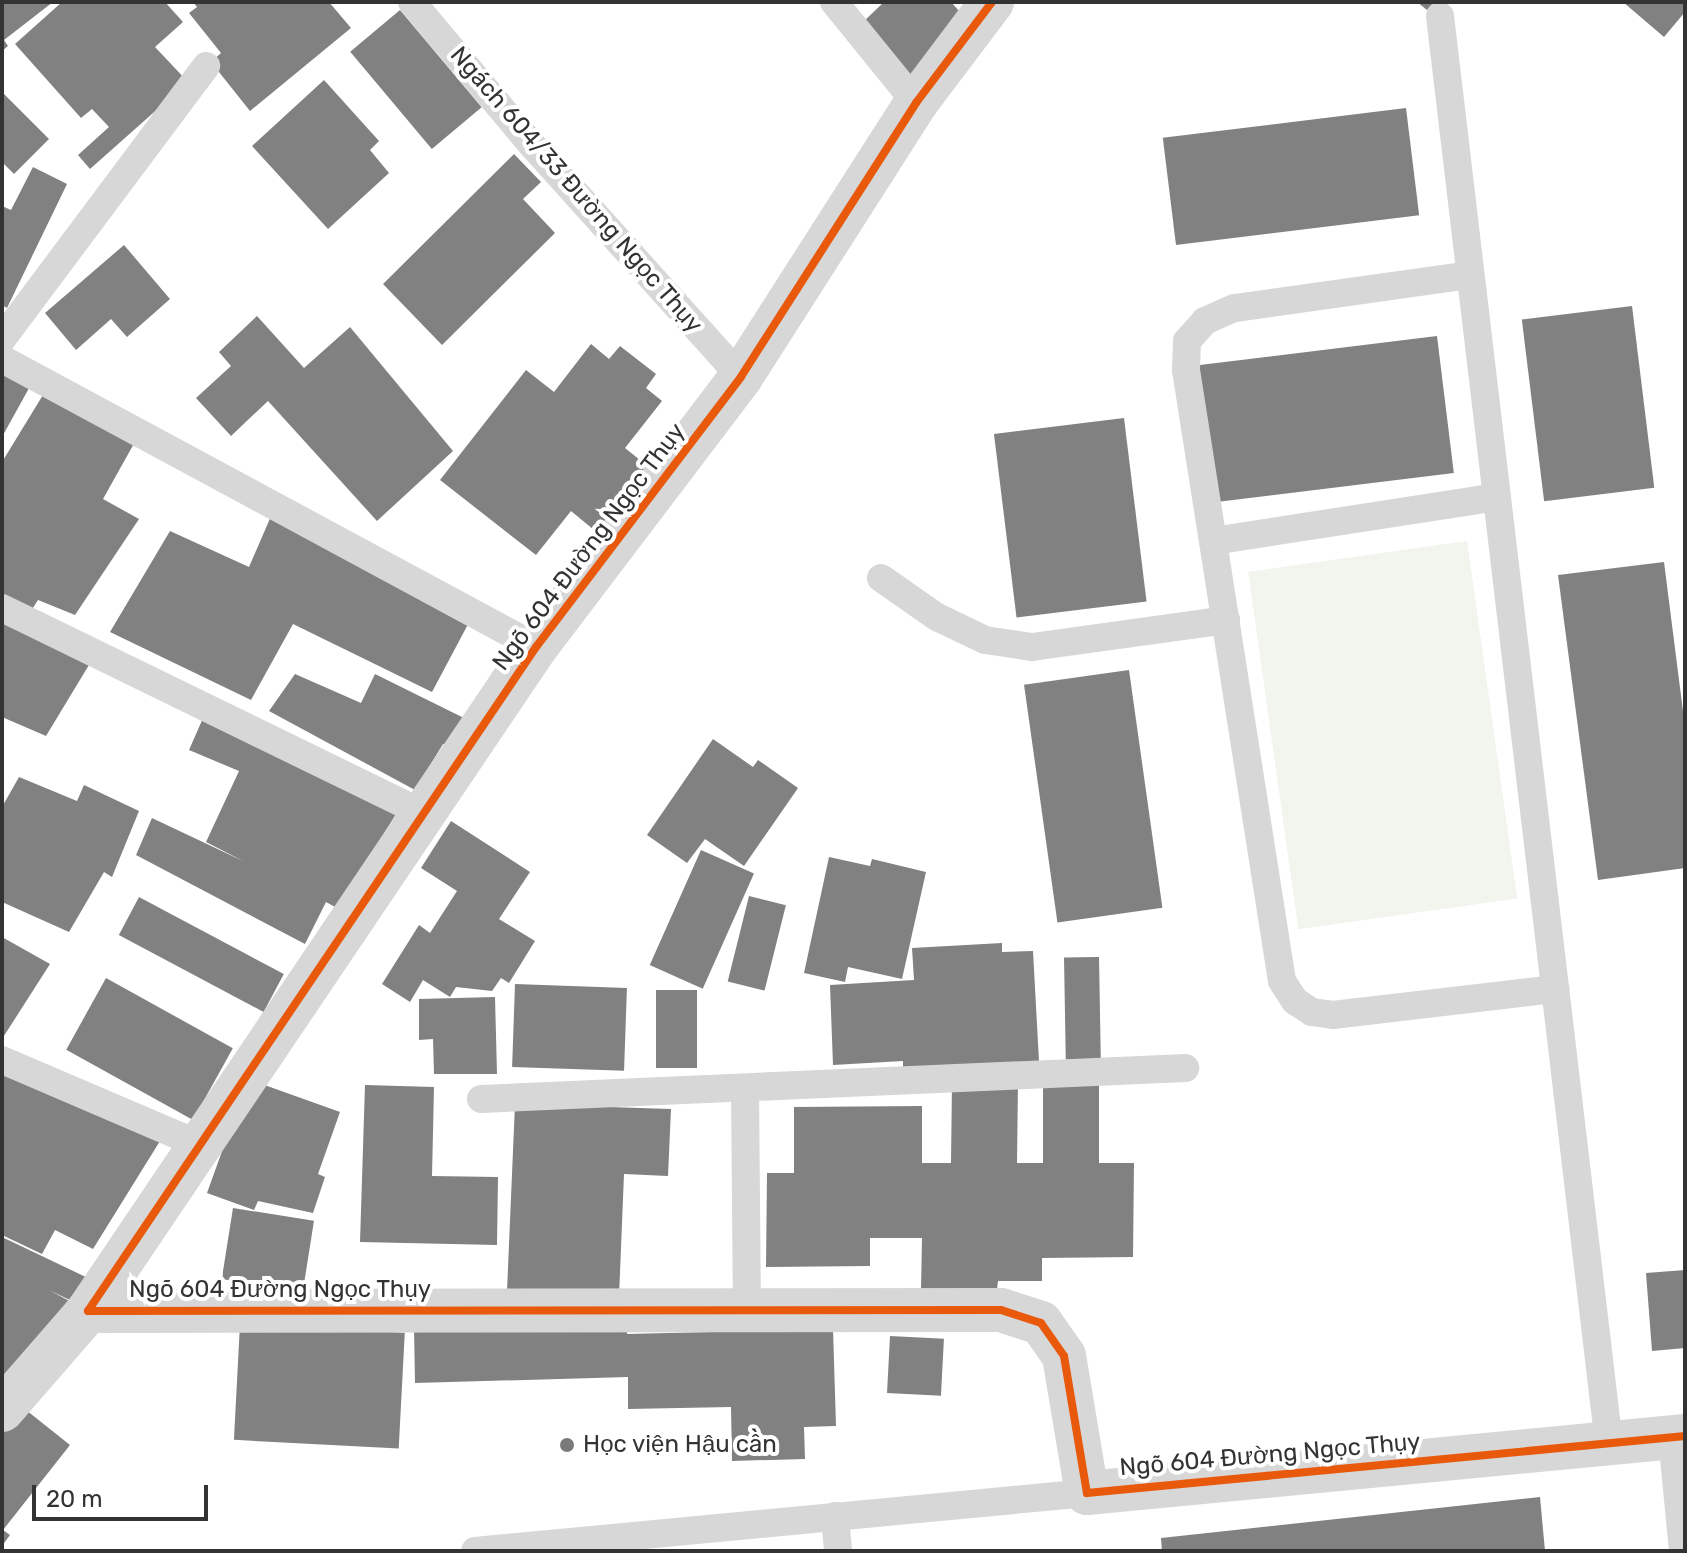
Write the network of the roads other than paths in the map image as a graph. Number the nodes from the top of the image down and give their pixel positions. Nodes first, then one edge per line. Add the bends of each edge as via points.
1 (412, 2) edge
2 (834, 2) edge
3 (992, 2) edge
4 (1440, 16) dead end
5 (206, 66) dead end
6 (916, 103) junction
7 (1470, 275) junction
8 (2, 339) edge
9 (2, 359) edge
10 (741, 377) junction
11 (1497, 497) junction
12 (1213, 541) junction
13 (881, 578) dead end
14 (2, 608) edge
15 (1226, 620) junction
16 (536, 647) junction
17 (425, 814) junction
18 (1555, 989) junction
19 (2, 1060) edge
20 (1185, 1068) dead end
21 (745, 1088) junction
22 (481, 1099) dead end
23 (200, 1145) junction
24 (747, 1308) junction
25 (88, 1311) junction
26 (2, 1410) edge
27 (1678, 1436) edge
28 (1609, 1444) junction
29 (1087, 1493) junction
30 (835, 1516) junction
31 (475, 1551) edge
32 (838, 1551) edge
33 (1683, 1551) edge

1 - 10 lane, Ngách 604/33 Đường Ngọc Thụy via 533,146
2 - 6 lane
3 - 6 street, Ngõ 604 Đường Ngọc Thụy
4 - 7 lane
5 - 8 lane
6 - 10 street, Ngõ 604 Đường Ngọc Thụy
7 - 11 lane
7 - 12 lane via 1234,308 1205,321 1187,341 1186,370
9 - 16 lane
10 - 16 street, Ngõ 604 Đường Ngọc Thụy
11 - 12 lane
11 - 18 lane
12 - 15 lane
13 - 15 lane via 937,617 985,640 1032,647
14 - 17 lane
15 - 18 lane via 1282,981 1295,1001 1312,1012 1333,1015
16 - 17 street, Ngõ 604 Đường Ngọc Thụy
17 - 23 street, Ngõ 604 Đường Ngọc Thụy
18 - 28 lane
19 - 23 lane
20 - 21 lane
21 - 22 lane
21 - 24 lane
23 - 25 street, Ngõ 604 Đường Ngọc Thụy
24 - 25 street, Ngõ 604 Đường Ngọc Thụy
24 - 29 street, Ngõ 604 Đường Ngọc Thụy via 1001,1310 1041,1323 1064,1356
25 - 26 street
27 - 28 street, Ngõ 604 Đường Ngọc Thụy
27 - 33 lane
28 - 29 street, Ngõ 604 Đường Ngọc Thụy
29 - 30 lane
30 - 31 lane
30 - 32 lane

